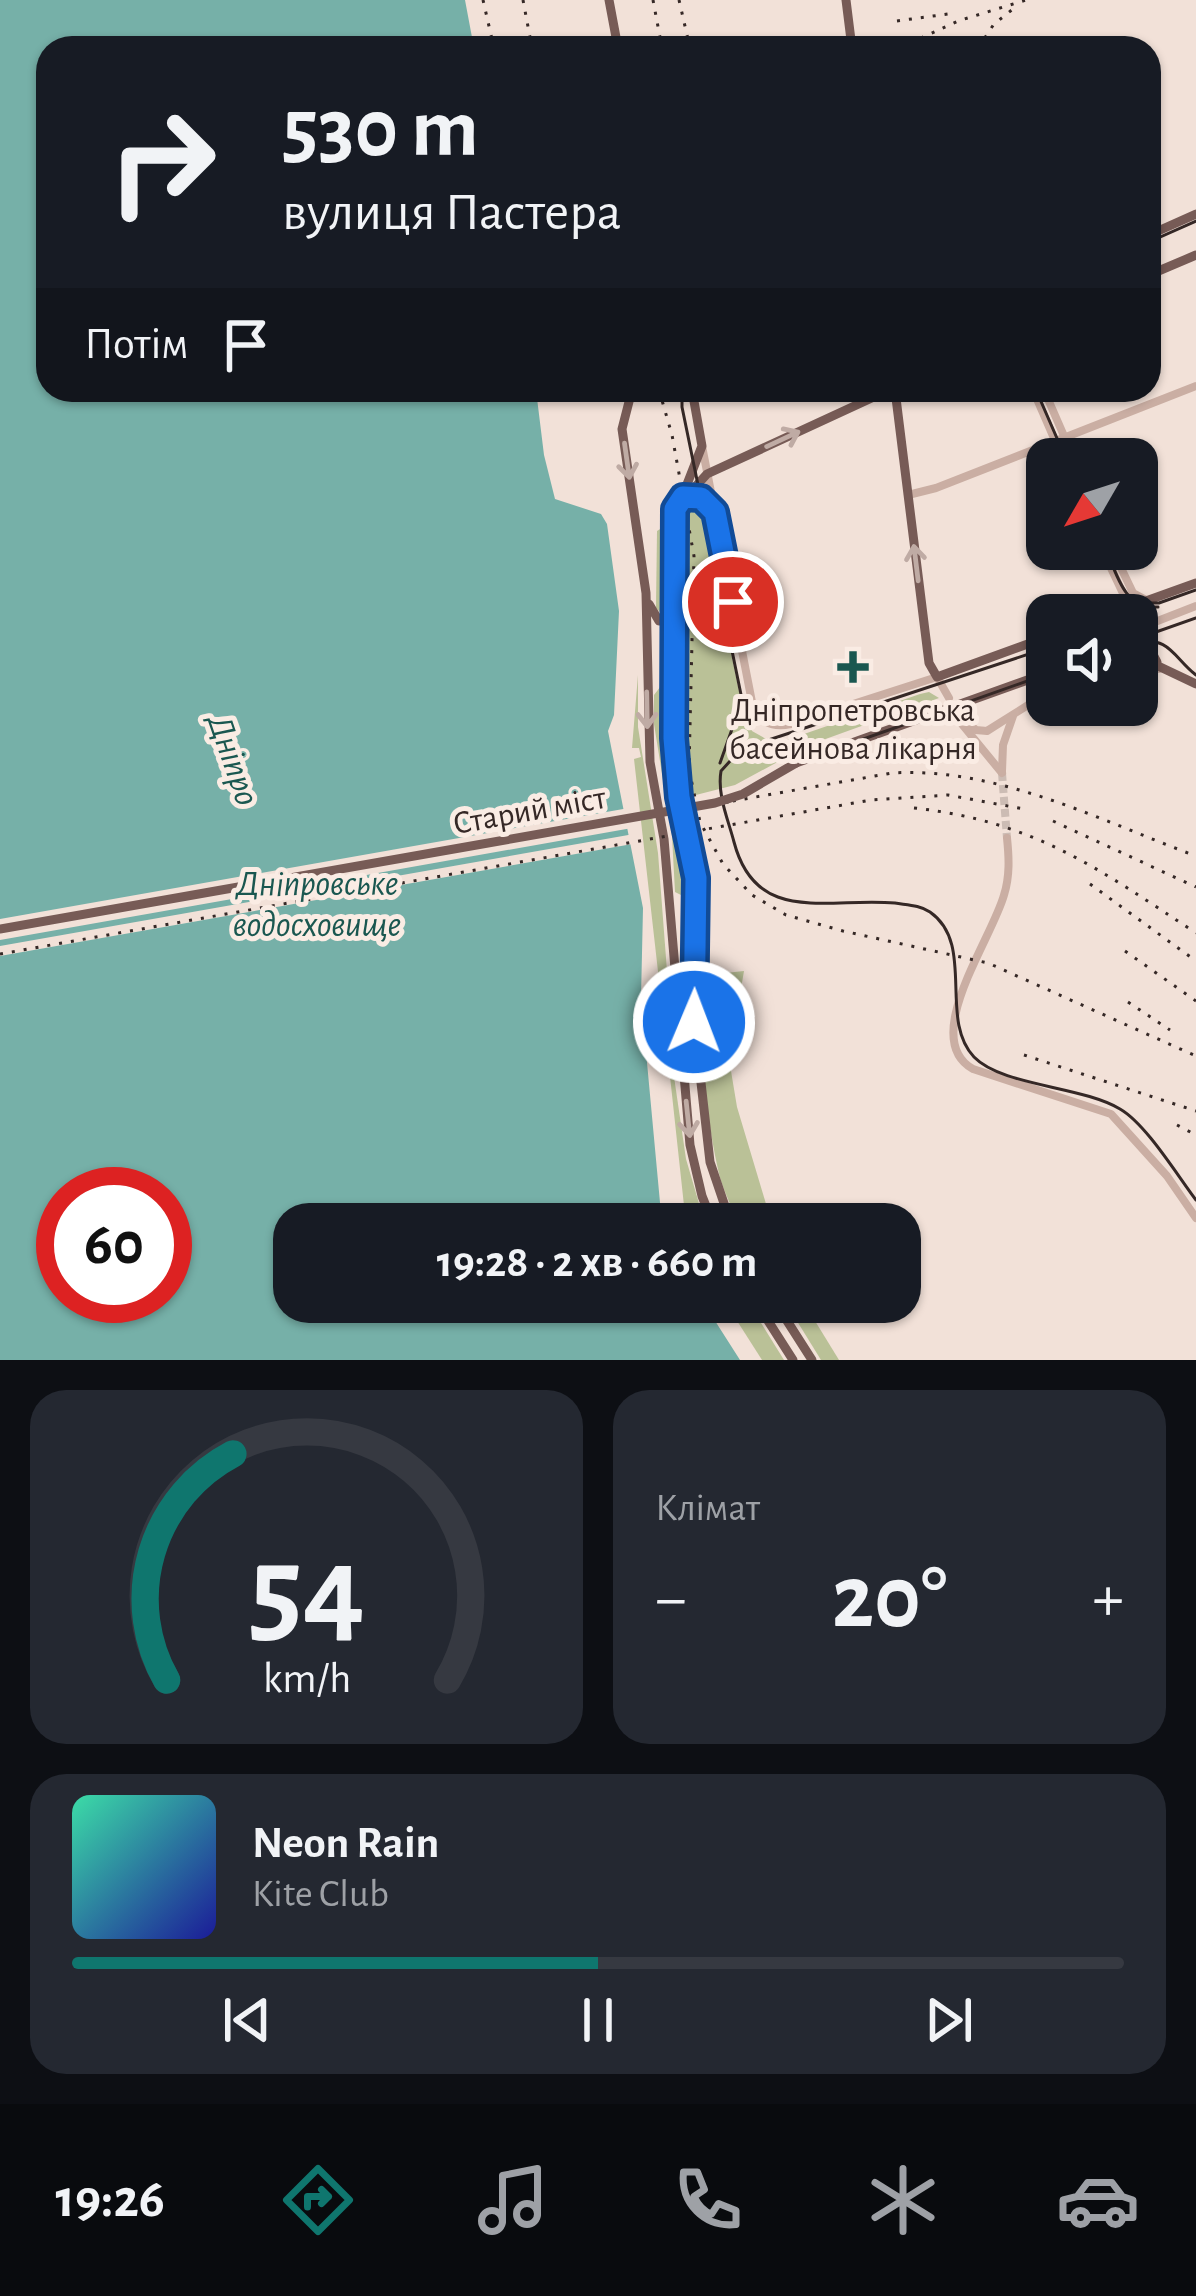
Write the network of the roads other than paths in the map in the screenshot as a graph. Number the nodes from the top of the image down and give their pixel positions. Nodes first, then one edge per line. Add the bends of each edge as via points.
1 (609, 0) edge
2 (846, 0) edge
3 (616, 36) edge
4 (850, 36) edge
5 (1196, 214) edge
6 (1161, 230) edge
7 (1196, 255) edge
8 (1161, 270) edge
9 (1196, 386) edge
10 (1161, 399) edge
11 (629, 402) edge
12 (692, 402) edge
13 (866, 402) edge
14 (894, 402) edge
15 (1040, 402) edge
16 (1048, 402) edge
17 (1154, 402) edge
18 (1059, 438) junction
19 (702, 446) junction
20 (1026, 451) edge
21 (707, 475) junction
22 (908, 495) junction
23 (683, 497) junction
24 (715, 512) junction
25 (1196, 583) edge
26 (646, 592) junction
27 (1158, 596) edge
28 (677, 606) junction
29 (1196, 606) edge
30 (1158, 620) edge
31 (1026, 644) edge
32 (1158, 662) edge
33 (1158, 666) edge
34 (1158, 670) edge
35 (1165, 670) junction
36 (937, 676) junction
37 (1026, 681) edge
38 (1196, 684) edge
39 (949, 698) dead end
40 (1026, 706) edge
41 (1014, 714) junction
42 (1007, 838) tunnel mouth
43 (695, 906) junction
44 (668, 907) junction
45 (0, 929) edge
46 (671, 961) junction
47 (695, 976) junction
48 (705, 1203) edge
49 (722, 1203) edge
50 (1196, 1218) edge
51 (769, 1323) edge
52 (789, 1323) edge
53 (793, 1360) edge
54 (812, 1360) edge

1 - 3 main road
2 - 4 main road
5 - 6 main road
7 - 8 main road
9 - 10 street
11 -> 26 main road via 622,429
12 - 19 main road
21 -> 13 main road
14 - 22 main road
15 - 18 street
16 - 18 street
17 - 18 street
19 - 21 street
19 - 23 main road
20 - 22 street
21 - 23 main road
21 - 24 street
36 -> 22 main road via 928,662
23 - 24 main road via 701,498
23 - 28 main road via 675,509
24 - 36 street via 762,721 791,724
25 - 27 main road
26 - 28 main road via 658,621 669,621
26 -> 44 main road via 648,740
28 - 43 main road via 675,761
29 - 30 street
31 - 36 main road
32 - 35 main road
33 - 35 main road
34 - 35 street
35 - 38 main road
36 - 39 street
37 - 45 main road, Старий міст, bridge via 796,763 715,803
40 - 41 street
41 - 41 street via 1003,745 1002,772 957,716 982,731
42 - 50 street via 1005,892 955,1015 955,1054 973,1069 1111,1114
43 - 44 main road
43 - 47 main road
44 - 46 main road
46 - 47 main road
46 -> 48 main road
47 - 49 main road via 707,1143
51 - 53 main road
52 - 54 main road

